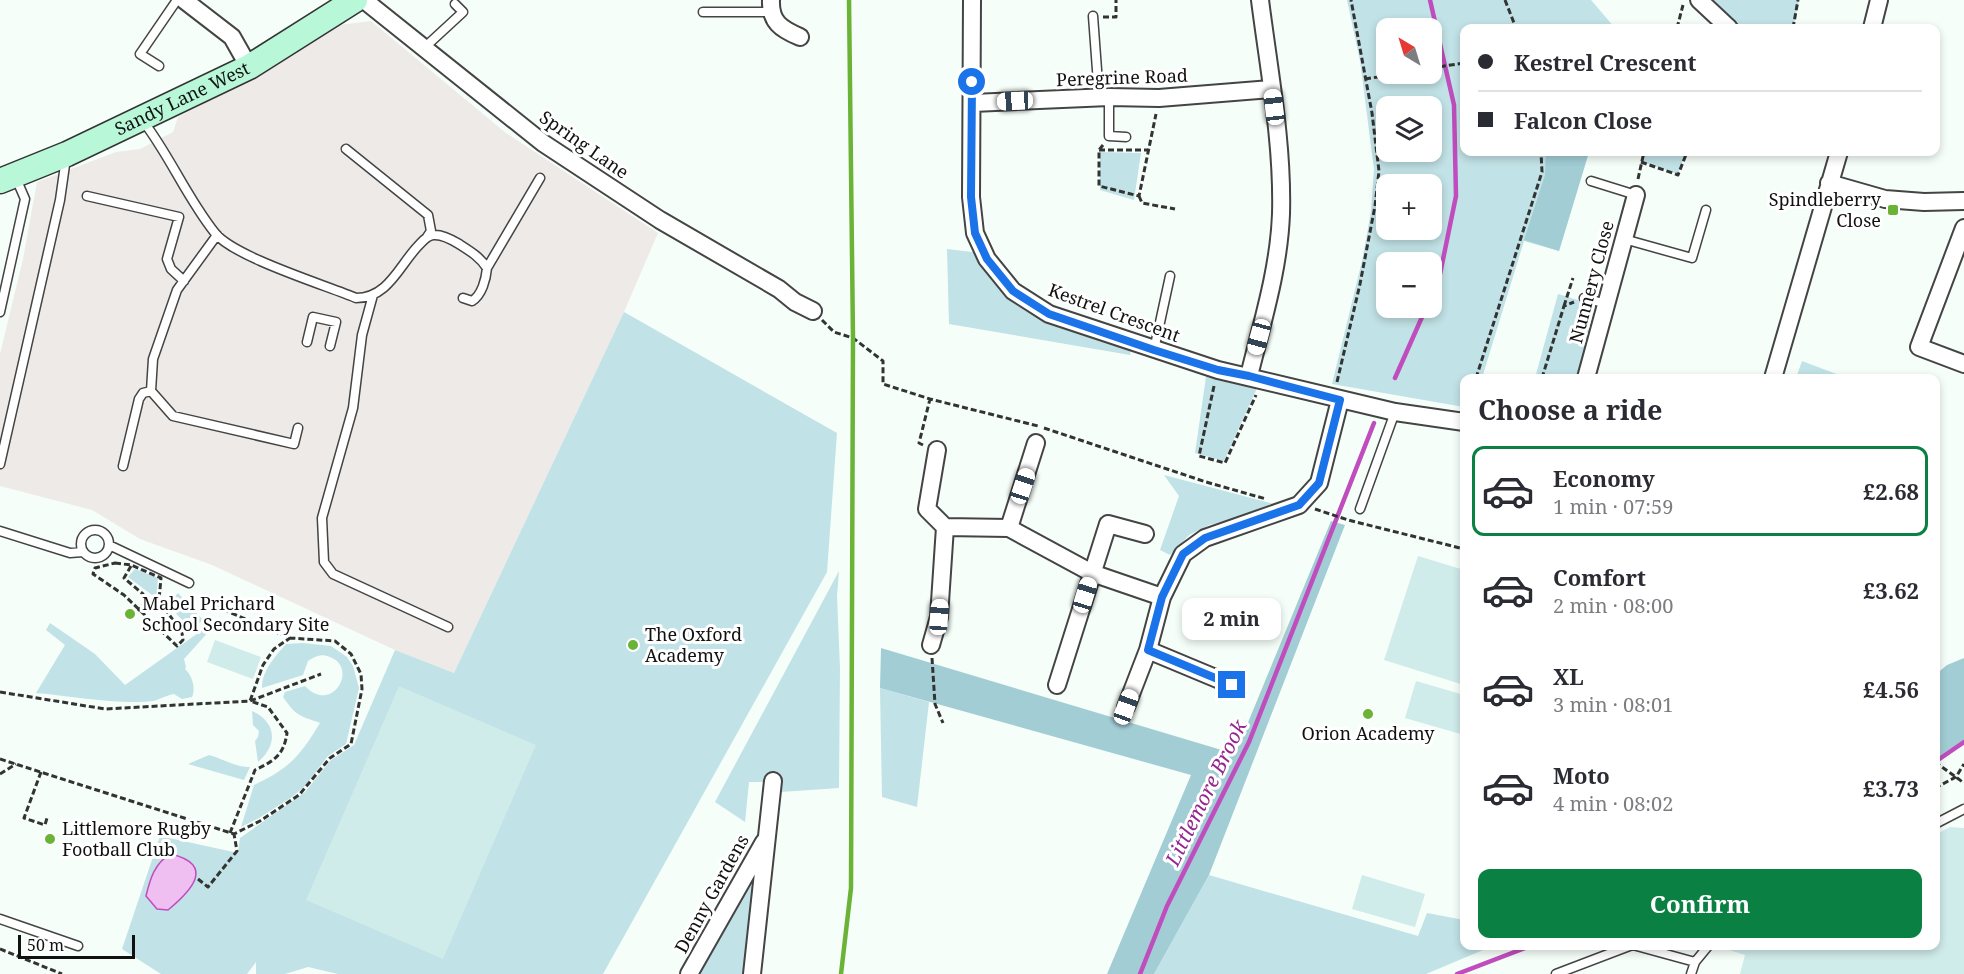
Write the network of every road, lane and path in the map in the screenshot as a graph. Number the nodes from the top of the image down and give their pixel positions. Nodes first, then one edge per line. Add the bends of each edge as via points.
1 (177, 0) edge
2 (184, 0) edge
3 (355, 0) edge
4 (364, 0) edge
5 (972, 0) edge
6 (1116, 0) edge
7 (1260, 0) edge
8 (1351, 0) edge
9 (1505, 0) edge
10 (1684, 0) edge
11 (1699, 0) edge
12 (1798, 0) edge
13 (1879, 0) edge
14 (455, 4) dead end
15 (771, 6) edge
16 (703, 12) dead end
17 (1093, 16) joint
18 (1514, 24) edge
19 (1678, 24) edge
20 (1720, 24) edge
21 (1794, 24) edge
22 (1873, 24) edge
23 (800, 37) dead end
24 (424, 48) junction
25 (1460, 64) edge
26 (159, 66) dead end
27 (1442, 66) edge
28 (249, 67) junction
29 (1376, 77) edge
30 (1365, 79) junction
31 (1272, 89) junction
32 (1104, 97) junction
33 (1159, 98) junction
34 (973, 103) junction
35 (141, 118) junction
36 (1109, 136) junction
37 (1126, 137) dead end
38 (346, 149) dead end
39 (1099, 150) junction
40 (1148, 150) junction
41 (67, 154) junction
42 (1541, 156) edge
43 (1643, 156) edge
44 (1686, 156) edge
45 (1838, 156) edge
46 (1641, 162) junction
47 (7, 178) edge
48 (540, 178) dead end
49 (1591, 181) dead end
50 (1829, 183) junction
51 (1636, 195) junction
52 (87, 196) dead end
53 (1139, 196) junction
54 (1964, 201) edge
55 (1175, 209) dead end
56 (1706, 210) dead end
57 (1964, 228) edge
58 (216, 235) junction
59 (427, 237) junction
60 (1624, 239) junction
61 (487, 268) junction
62 (1170, 276) dead end
63 (1574, 278) dead end
64 (184, 280) junction
65 (373, 295) junction
66 (464, 298) dead end
67 (1584, 298) joint
68 (1607, 304) junction
69 (1564, 306) junction
70 (813, 311) dead end
71 (0, 312) edge
72 (834, 332) dead end
73 (307, 342) dead end
74 (330, 346) dead end
75 (1154, 350) junction
76 (1964, 364) edge
77 (1218, 370) junction
78 (1477, 374) edge
79 (1543, 374) edge
80 (1587, 374) edge
81 (1774, 374) edge
82 (1256, 378) junction
83 (151, 391) junction
84 (930, 399) junction
85 (1337, 399) junction
86 (1395, 412) junction
87 (1460, 421) edge
88 (298, 428) dead end
89 (1036, 443) dead end
90 (937, 450) joint
91 (0, 464) edge
92 (123, 466) dead end
93 (1294, 507) junction
94 (1360, 509) dead end
95 (1323, 511) dead end
96 (945, 527) junction
97 (1010, 528) junction
98 (0, 531) edge
99 (1145, 534) dead end
100 (109, 545) junction
101 (1460, 548) edge
102 (83, 552) junction
103 (132, 565) junction
104 (1092, 573) junction
105 (189, 583) dead end
106 (1162, 597) junction
107 (217, 606) dead end
108 (139, 610) junction
109 (448, 627) dead end
110 (290, 638) junction
111 (931, 645) joint
112 (1148, 650) junction
113 (321, 674) dead end
114 (1057, 685) dead end
115 (1232, 685) dead end
116 (0, 692) edge
117 (250, 701) junction
118 (1126, 707) dead end
119 (943, 723) dead end
120 (0, 759) edge
121 (15, 764) junction
122 (1964, 764) edge
123 (1940, 766) edge
124 (1964, 770) edge
125 (1959, 771) junction
126 (41, 772) junction
127 (0, 774) edge
128 (1956, 777) junction
129 (773, 781) dead end
130 (1964, 783) edge
131 (1940, 785) edge
132 (1964, 809) edge
133 (47, 818) dead end
134 (1940, 821) edge
135 (232, 833) junction
136 (769, 834) junction
137 (198, 879) dead end
138 (0, 919) edge
139 (78, 946) dead end
140 (0, 949) edge
141 (1619, 950) edge
142 (1651, 950) edge
143 (1705, 950) edge
144 (1695, 962) junction
145 (62, 974) edge
146 (689, 974) edge
147 (752, 974) edge
148 (1556, 974) edge
149 (1691, 974) edge

1 - 26 lane via 140,54
2 - 28 street via 232,37
3 - 28 street, Sandy Lane West
4 - 24 street, Spring Lane
5 - 34 street, Kestrel Crescent
6 - 17 path via 1116,17
7 - 31 street
8 - 30 path
9 - 18 path
10 - 19 path
11 - 20 street
12 - 21 path
13 - 22 street
14 - 24 lane via 463,12
15 - 16 lane
15 - 23 street via 782,29
17 - 32 lane
24 - 70 street, Spring Lane via 543,143 660,220 780,289 791,308
25 - 27 path
28 - 35 street, Sandy Lane West
29 - 30 path
30 - 85 path via 1379,171
31 - 33 street, Peregrine Road
31 - 82 street via 1279,143 1281,215
32 - 33 street, Peregrine Road
32 - 34 street, Peregrine Road
32 - 36 lane
33 - 40 path
34 - 75 street, Kestrel Crescent via 971,197 975,233 987,259 1013,291 1049,314
35 - 41 street, Sandy Lane West
35 - 58 lane
36 - 37 lane
36 - 39 path
38 - 59 lane via 428,215 431,231
39 - 40 path
39 - 53 path via 1099,186
40 - 53 path
41 - 47 street, Sandy Lane West
41 - 91 lane
42 - 78 path via 1542,172
43 - 46 path
44 - 46 path via 1678,175
45 - 50 street
46 - 51 path
47 - 71 lane via 25,199
48 - 61 lane
49 - 51 lane
50 - 54 street via 1885,199
50 - 81 street
51 - 60 street, Nunnery Close
52 - 64 lane via 179,217 167,259 171,270
53 - 55 path via 1142,203
56 - 60 lane via 1692,258
57 - 76 street via 1919,347
58 - 64 lane
58 - 65 lane via 251,257 356,298
59 - 61 lane via 434,234 452,240
59 - 65 lane via 388,285
60 - 68 street, Nunnery Close
61 - 66 lane via 476,298
62 - 75 lane
63 - 69 path
64 - 83 lane via 153,359
65 - 109 lane via 362,335 353,408 322,518 324,562 333,574
67 - 68 lane
67 - 69 path
68 - 80 street, Nunnery Close
69 - 79 path
72 - 84 path via 853,338 883,361 883,384
73 - 74 lane via 313,317 336,322
75 - 77 street, Kestrel Crescent
77 - 82 street, Kestrel Crescent
77 - 82 path via 1198,456 1225,463
82 - 85 street, Kestrel Crescent
83 - 88 lane via 173,417 294,444
83 - 92 lane via 139,399
84 - 90 path via 919,443
84 - 93 path via 1042,427
85 - 86 street, Kestrel Crescent
85 - 93 street via 1319,483
86 - 87 street, Kestrel Crescent
86 - 94 lane
89 - 97 street
90 - 96 street via 927,509
93 - 106 street via 1205,538 1183,554
95 - 101 path
96 - 97 street
96 - 111 street via 939,617
97 - 104 street
98 - 102 lane via 70,553
99 - 104 street via 1108,524
100 - 102 lane via 98,558
100 - 102 lane via 103,532 89,531 80,543
100 - 105 lane
103 - 108 path via 124,578 143,594 144,604
103 - 108 path via 95,568 93,574
103 - 108 path via 161,578 159,600 183,640 177,646
104 - 106 street
104 - 114 street
106 - 112 street
107 - 110 path
110 - 117 path via 274,649 263,665
110 - 135 path via 335,641 351,654 361,674 362,689 351,744 330,758 299,795 260,821
111 - 119 path via 935,704
112 - 115 street
112 - 118 street
113 - 117 path
116 - 117 path via 105,709
117 - 135 path via 268,707 287,733 280,756 255,770
120 - 121 path
121 - 126 path
121 - 127 path
122 - 125 path
123 - 128 path
124 - 125 path
125 - 128 path
126 - 133 path via 24,818 45,825
126 - 135 path
128 - 130 path
128 - 131 path
129 - 136 street, Denny Gardens
132 - 134 lane
135 - 137 path via 237,851 208,887
136 - 146 street, Denny Gardens
136 - 147 street, Denny Gardens
138 - 139 lane
140 - 145 path
141 - 148 lane
142 - 144 lane
143 - 144 lane
144 - 149 lane

